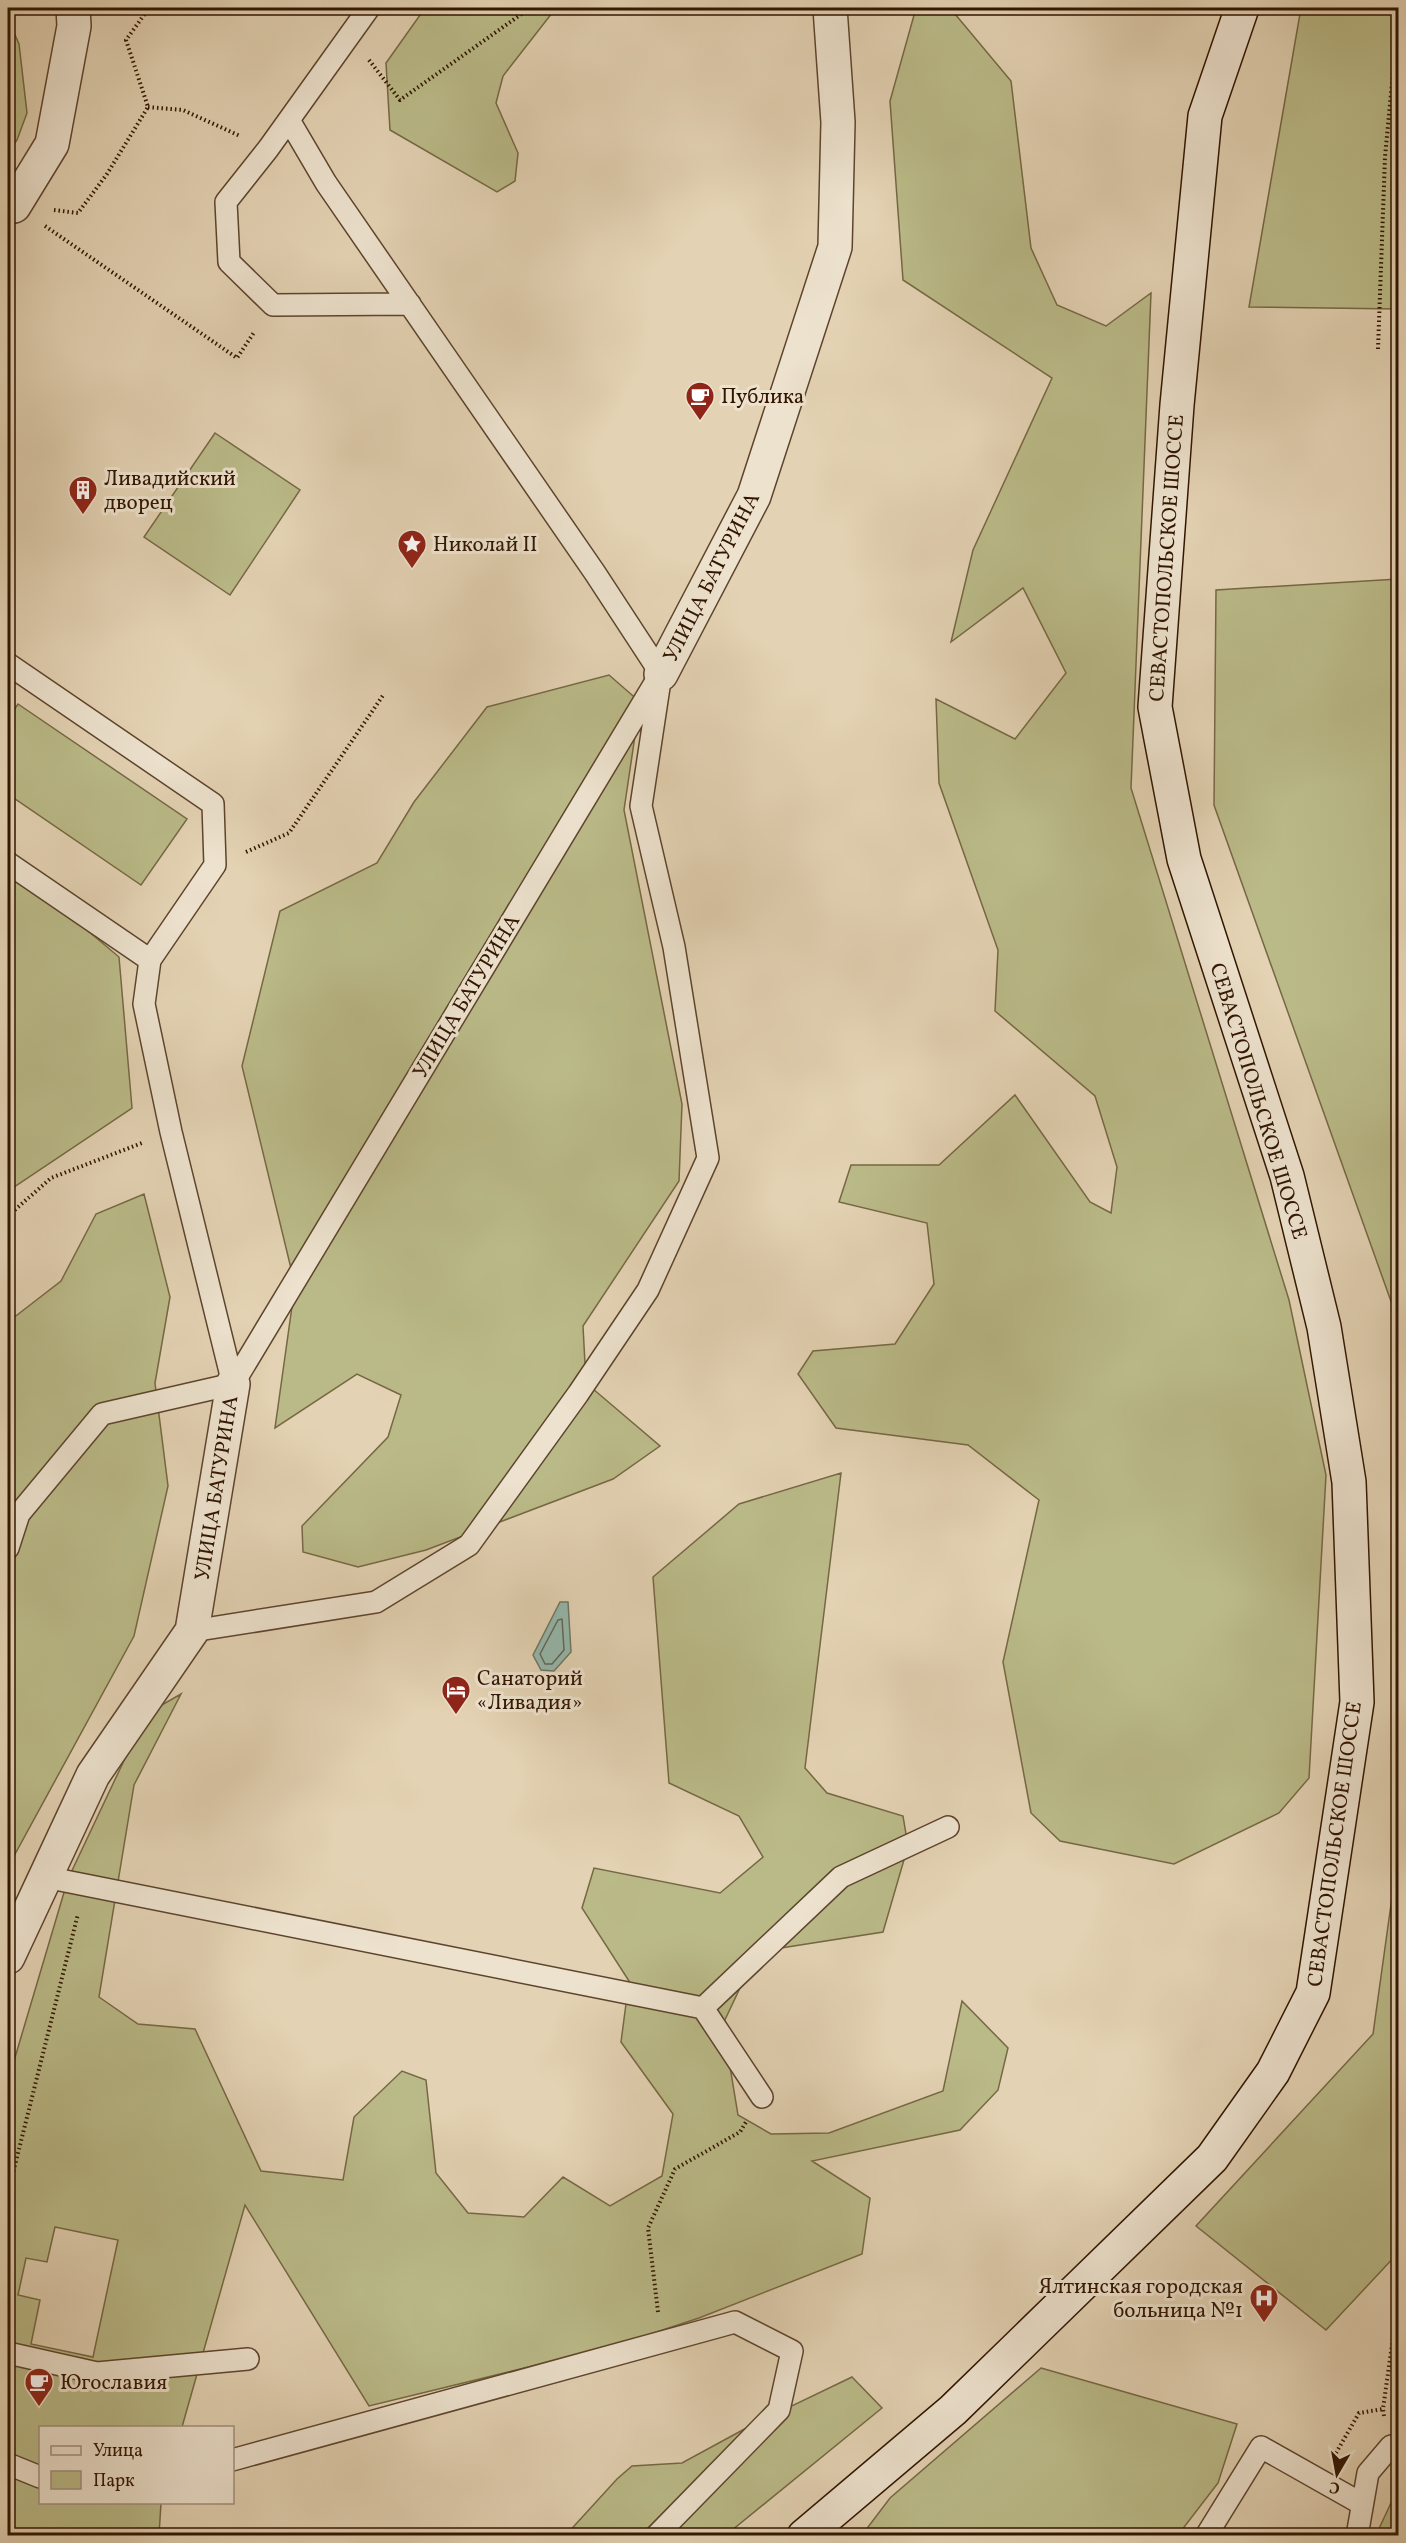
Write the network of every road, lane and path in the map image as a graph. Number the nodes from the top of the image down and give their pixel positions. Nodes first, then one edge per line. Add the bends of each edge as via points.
1 (73, 8) edge
2 (149, 8) edge
3 (369, 8) edge
4 (530, 8) edge
5 (830, 8) edge
6 (1242, 8) edge
7 (1398, 20) edge
8 (369, 60) dead end
9 (148, 107) junction
10 (289, 120) junction
11 (268, 149) junction
12 (14, 206) junction
13 (410, 304) junction
14 (1378, 349) dead end
15 (237, 358) dead end
16 (8, 664) edge
17 (661, 674) junction
18 (384, 694) dead end
19 (8, 863) edge
20 (215, 865) junction
21 (150, 960) junction
22 (171, 1132) junction
23 (8, 1215) edge
24 (233, 1384) junction
25 (8, 1548) edge
26 (192, 1631) junction
27 (948, 1827) dead end
28 (45, 1877) junction
29 (85, 1885) junction
30 (8, 1957) edge
31 (703, 2008) junction
32 (762, 2097) joint
33 (8, 2193) edge
34 (1398, 2302) edge
35 (661, 2343) junction
36 (8, 2353) edge
37 (248, 2359) dead end
38 (1383, 2409) junction
39 (1395, 2448) edge
40 (234, 2459) edge
41 (8, 2464) edge
42 (39, 2477) edge
43 (1321, 2480) junction
44 (1362, 2504) junction
45 (656, 2535) edge
46 (804, 2535) edge
47 (1206, 2535) edge
48 (1357, 2535) edge

1 - 12 main road via 74,26 52,144
2 - 9 path via 126,40
3 - 10 lane
4 - 8 path via 400,100
5 - 17 main road, УЛИЦА БАТУРИНА via 838,122 835,247 754,496
6 - 46 main road, СЕВАСТОПОЛЬСКОЕ ШОССЕ via 1205,116 1177,405 1155,707 1184,859 1287,1176 1324,1328 1349,1482 1357,1702 1313,1993 1273,2072 1212,2158 953,2410
7 - 14 path via 1385,157
9 - 11 path via 183,110
9 - 12 path via 78,213
10 - 11 lane
10 - 13 lane via 326,183
11 - 13 lane via 226,202 229,262 273,305
12 - 15 path
13 - 17 lane
16 - 20 lane via 213,804
17 - 24 lane, УЛИЦА БАТУРИНА
17 - 26 lane via 641,806 674,947 708,1158 648,1290 469,1545 376,1602
18 - 20 path via 289,833
19 - 21 lane
20 - 21 lane
21 - 22 lane via 144,1004
22 - 23 path via 51,1179
22 - 24 lane
24 - 25 lane via 102,1414 19,1514
24 - 26 main road, УЛИЦА БАТУРИНА
26 - 28 main road, УЛИЦА БАТУРИНА via 93,1775
27 - 31 lane via 841,1877
28 - 29 lane
28 - 30 main road, УЛИЦА БАТУРИНА
29 - 31 lane
29 - 33 path
31 - 32 lane
32 - 35 path via 740,2132 675,2169 648,2228
34 - 38 path
35 - 40 lane
35 - 45 lane via 735,2322 792,2351 779,2410
36 - 37 lane via 97,2373
38 - 39 path
38 - 43 path via 1359,2413
39 - 44 lane via 1368,2473
41 - 42 lane
43 - 44 lane
43 - 47 lane via 1262,2447
44 - 48 lane

